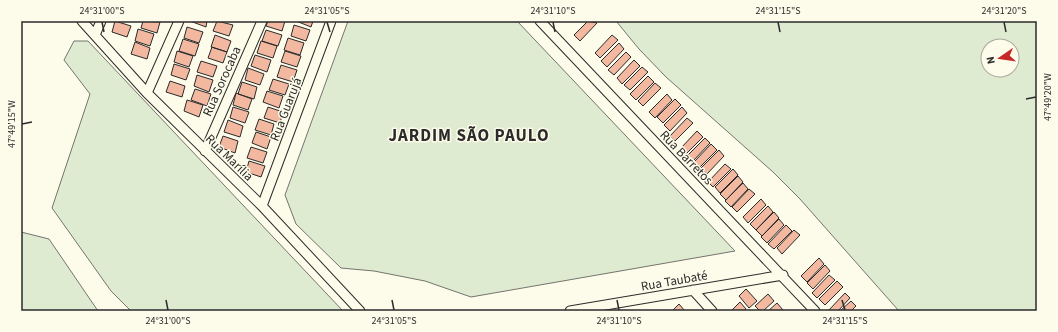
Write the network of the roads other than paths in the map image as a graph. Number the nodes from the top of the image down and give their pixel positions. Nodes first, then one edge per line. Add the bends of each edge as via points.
1 (82, 21) edge
2 (101, 21) edge
3 (179, 21) edge
4 (262, 21) edge
5 (332, 21) edge
6 (540, 21) edge
7 (95, 35) junction
8 (147, 93) junction
9 (205, 151) junction
10 (262, 206) junction
11 (783, 275) junction
12 (693, 290) junction
13 (604, 308) edge
14 (360, 311) edge
15 (570, 311) edge
16 (712, 311) edge
17 (815, 311) edge

1 - 7 street, Rua Marília
2 - 7 street
3 - 8 street
4 - 9 street, Rua Sorocaba
5 - 10 street, Rua Guarujá
6 - 11 street, Rua Barretos
7 - 8 street, Rua Marília
8 - 9 street, Rua Marília
9 - 10 street, Rua Marília
10 - 14 street, Rua Marília
11 - 12 street, Rua Taubaté
11 - 17 street, Rua Barretos
12 - 13 street, Rua Taubaté
12 - 16 street
13 - 15 street, Rua Taubaté

